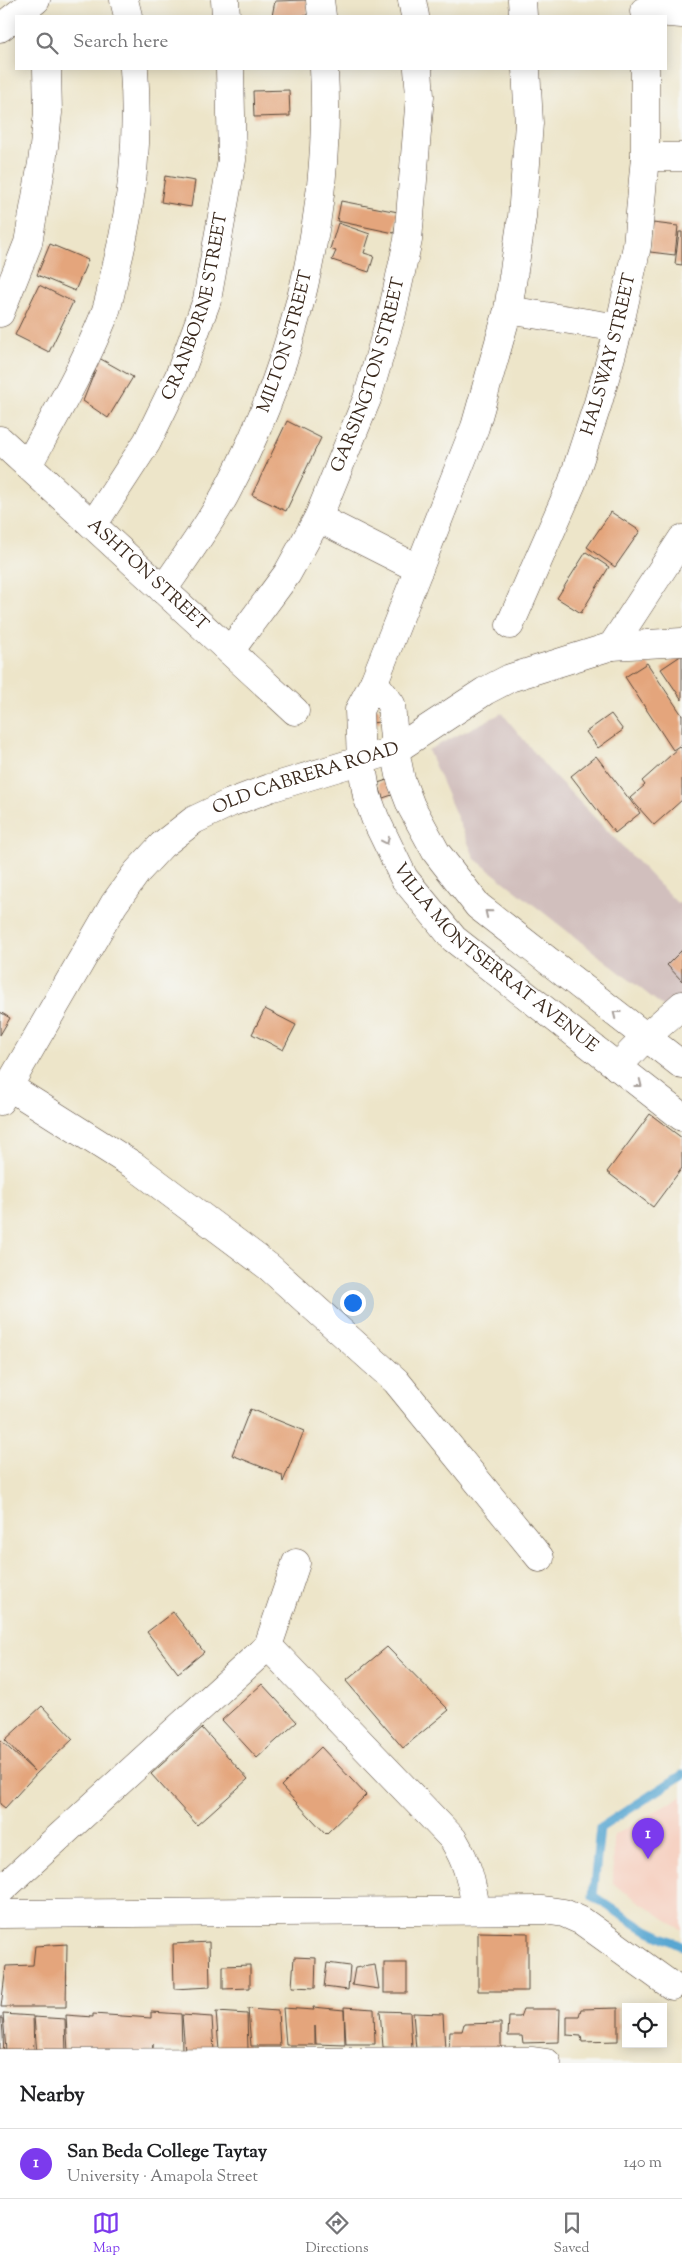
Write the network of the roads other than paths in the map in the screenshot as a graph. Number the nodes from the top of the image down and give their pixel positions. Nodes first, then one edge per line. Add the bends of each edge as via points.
1 (124, 0) edge
2 (225, 0) edge
3 (320, 0) edge
4 (412, 0) edge
5 (522, 0) edge
6 (36, 6) edge
7 (644, 9) edge
8 (682, 14) edge
9 (21, 15) edge
10 (128, 15) edge
11 (226, 15) edge
12 (322, 15) edge
13 (414, 15) edge
14 (523, 15) edge
15 (15, 19) edge
16 (0, 28) edge
17 (47, 70) edge
18 (134, 70) edge
19 (230, 70) edge
20 (324, 70) edge
21 (418, 70) edge
22 (526, 70) edge
23 (644, 70) edge
24 (645, 157) junction
25 (682, 157) edge
26 (508, 310) junction
27 (0, 313) edge
28 (620, 328) junction
29 (0, 440) edge
30 (28, 465) junction
31 (318, 518) junction
32 (92, 525) junction
33 (682, 539) edge
34 (419, 570) junction
35 (162, 590) junction
36 (510, 626) dead end
37 (682, 642) edge
38 (612, 646) junction
39 (230, 651) junction
40 (374, 682) junction
41 (295, 711) dead end
42 (395, 750) junction
43 (361, 761) junction
44 (682, 1005) edge
45 (646, 1037) junction
46 (682, 1065) edge
47 (617, 1067) junction
48 (4, 1093) edge
49 (682, 1117) edge
50 (540, 1558) dead end
51 (296, 1562) dead end
52 (268, 1646) junction
53 (0, 1891) edge
54 (476, 1910) junction
55 (0, 1914) edge
56 (672, 1986) dead end
57 (540, 2062) edge
58 (0, 2063) edge

1 - 10 street
2 - 11 street
3 - 12 street
4 - 13 street
5 - 14 street
6 - 9 street
7 - 8 street
15 - 16 street
17 - 27 street via 48,114 28,243
18 - 30 street via 135,170 105,314 76,378
19 - 32 street, CRANBORNE STREET via 232,160 207,300 179,376 147,442
20 - 35 street, MILTON STREET via 322,178 305,284 284,357 258,429 224,496
21 - 31 street, GARSINGTON STREET via 419,114 406,249 392,313 367,399
22 - 26 street, VILLA MONTSERRAT AVENUE via 529,123 523,207
23 - 24 street, HALSWAY STREET
24 - 25 street
24 - 28 street, HALSWAY STREET via 637,246
26 - 28 street
26 - 34 street, VILLA MONTSERRAT AVENUE via 475,427
28 - 36 street, HALSWAY STREET via 572,483
29 - 30 street, ASHTON STREET
30 - 32 street, ASHTON STREET
31 - 34 street
31 - 39 street, GARSINGTON STREET via 287,574
32 - 35 street, ASHTON STREET
33 - 38 street
34 - 40 street, VILLA MONTSERRAT AVENUE
35 - 39 street, ASHTON STREET
37 - 38 street, OLD CABRERA ROAD
38 - 42 street, OLD CABRERA ROAD via 510,678
39 - 41 street, ASHTON STREET
40 - 42 street, VILLA MONTSERRAT AVENUE via 391,704
40 - 43 street, VILLA MONTSERRAT AVENUE via 359,710
42 - 43 street, OLD CABRERA ROAD
45 -> 42 street, VILLA MONTSERRAT AVENUE via 478,906 436,852 411,806
43 -> 47 street, VILLA MONTSERRAT AVENUE via 375,818 404,878 454,939
43 - 48 street, OLD CABRERA ROAD via 230,803 194,820 162,845 114,904
44 - 45 street
45 - 46 street, VILLA MONTSERRAT AVENUE
45 - 47 street
47 -> 49 street, VILLA MONTSERRAT AVENUE
48 - 50 street via 133,1165 270,1267 396,1381
51 - 52 street
52 - 53 street
52 - 54 street via 453,1839 472,1880
54 - 55 street
54 - 56 street via 564,1913 582,1921
57 - 58 street

